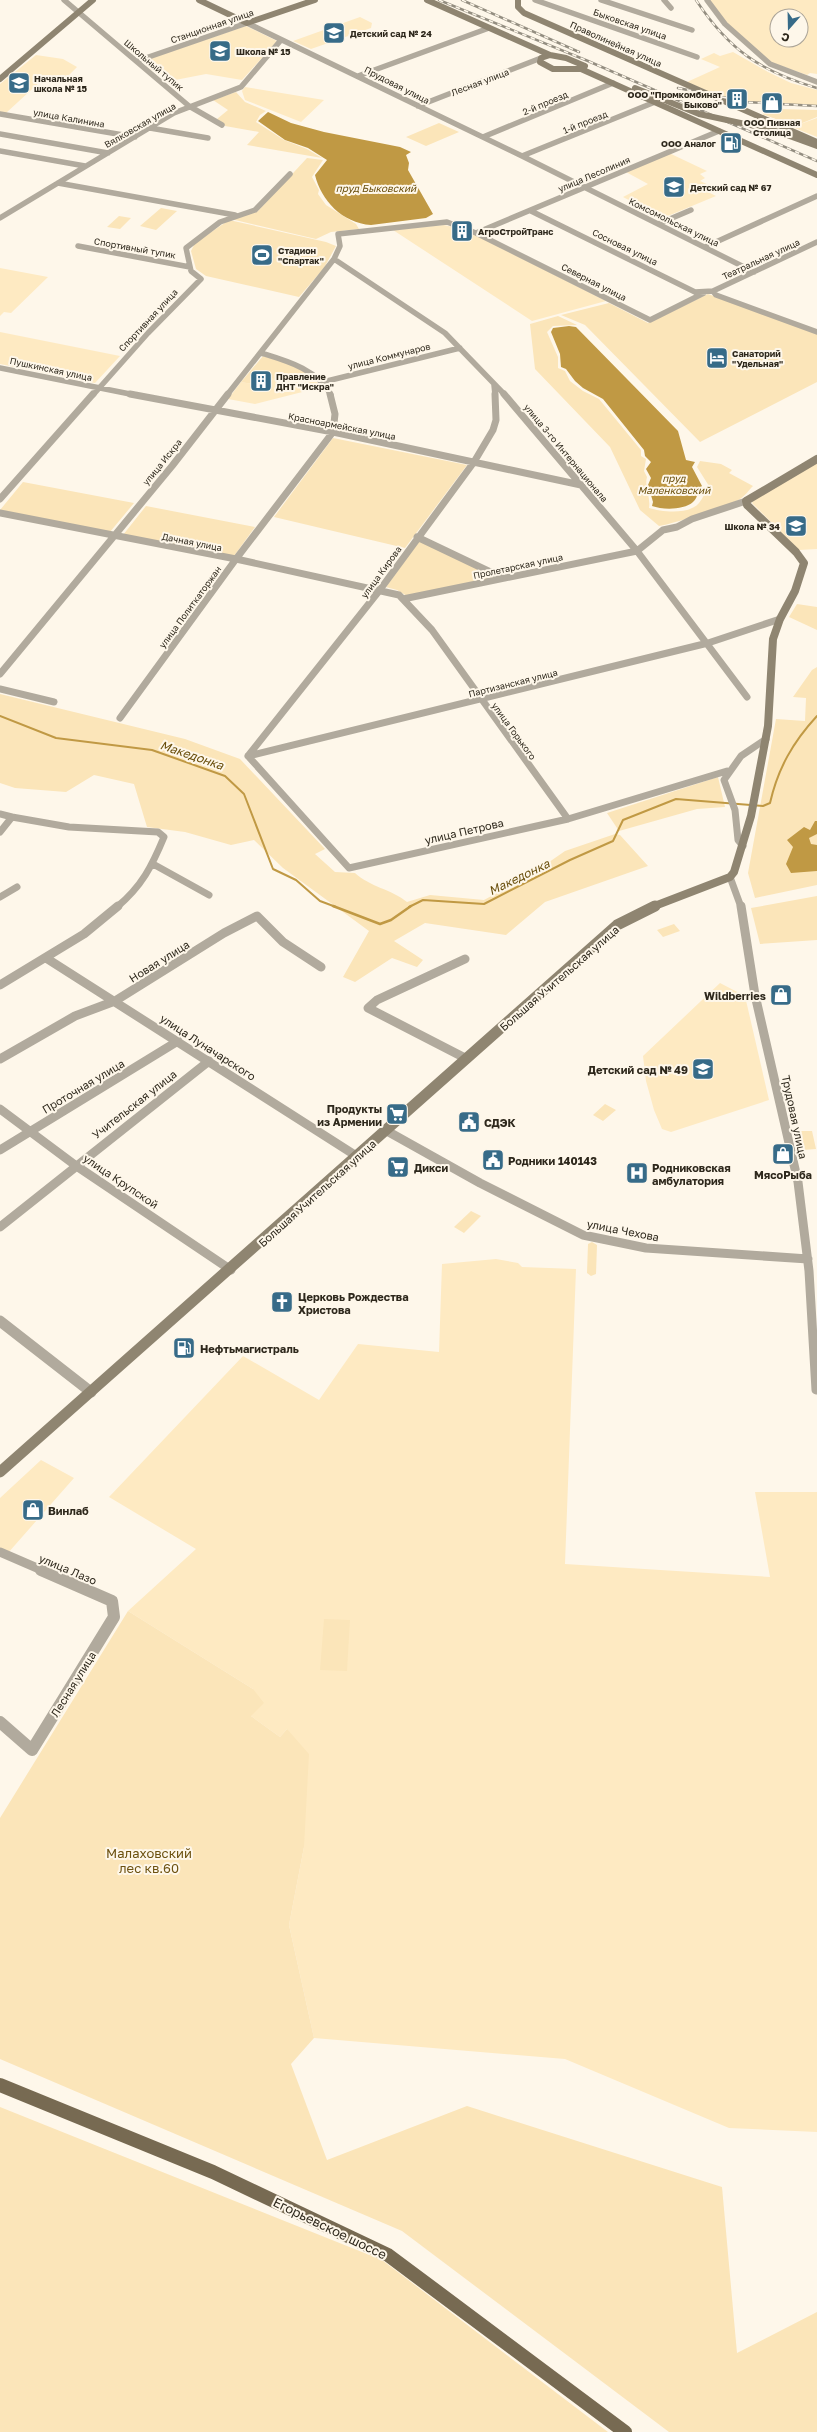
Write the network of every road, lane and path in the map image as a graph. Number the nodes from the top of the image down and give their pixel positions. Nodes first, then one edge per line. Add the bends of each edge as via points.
1 (64, 0) edge
2 (93, 0) edge
3 (200, 0) edge
4 (315, 0) edge
5 (427, 0) edge
6 (518, 0) edge
7 (535, 0) edge
8 (601, 0) edge
9 (664, 0) edge
10 (707, 0) edge
11 (671, 8) dead end
12 (79, 12) junction
13 (247, 23) junction
14 (489, 28) junction
15 (692, 30) dead end
16 (282, 40) junction
17 (550, 55) junction
18 (698, 56) dead end
19 (541, 58) junction
20 (136, 61) junction
21 (358, 76) junction
22 (0, 79) edge
23 (817, 82) edge
24 (613, 83) junction
25 (654, 102) junction
26 (189, 106) junction
27 (418, 106) junction
28 (0, 114) edge
29 (222, 125) dead end
30 (150, 128) junction
31 (719, 131) junction
32 (0, 134) edge
33 (135, 137) junction
34 (483, 137) junction
35 (208, 138) dead end
36 (817, 142) edge
37 (817, 146) edge
38 (0, 151) edge
39 (108, 153) junction
40 (522, 156) junction
41 (85, 166) junction
42 (290, 174) dead end
43 (817, 175) edge
44 (58, 183) junction
45 (585, 188) junction
46 (817, 196) edge
47 (691, 210) dead end
48 (531, 211) junction
49 (237, 216) junction
50 (0, 218) edge
51 (658, 224) junction
52 (476, 233) junction
53 (817, 242) edge
54 (78, 246) dead end
55 (705, 247) junction
56 (334, 258) junction
57 (190, 267) junction
58 (754, 272) junction
59 (713, 291) junction
60 (704, 293) junction
61 (817, 332) edge
62 (460, 348) junction
63 (261, 353) junction
64 (0, 368) edge
65 (323, 382) junction
66 (494, 385) junction
67 (98, 388) junction
68 (214, 411) junction
69 (333, 432) junction
70 (817, 459) edge
71 (474, 462) junction
72 (581, 485) junction
73 (0, 499) edge
74 (746, 501) junction
75 (0, 513) edge
76 (114, 536) junction
77 (417, 537) junction
78 (637, 551) junction
79 (236, 559) junction
80 (503, 578) junction
81 (379, 591) junction
82 (403, 599) junction
83 (780, 619) junction
84 (708, 644) junction
85 (0, 674) edge
86 (0, 689) edge
87 (747, 697) dead end
88 (481, 700) junction
89 (54, 702) dead end
90 (120, 718) dead end
91 (766, 739) junction
92 (248, 756) junction
93 (727, 771) junction
94 (0, 814) edge
95 (12, 817) junction
96 (568, 819) junction
97 (0, 832) edge
98 (744, 846) junction
99 (153, 864) junction
100 (730, 877) junction
101 (17, 887) dead end
102 (209, 895) dead end
103 (0, 897) edge
104 (46, 958) junction
105 (465, 959) dead end
106 (321, 968) dead end
107 (0, 974) edge
108 (8, 980) junction
109 (0, 985) edge
110 (115, 1001) junction
111 (178, 1041) junction
112 (467, 1059) junction
113 (0, 1060) edge
114 (209, 1061) junction
115 (0, 1109) edge
116 (387, 1131) junction
117 (32, 1133) junction
118 (0, 1150) edge
119 (358, 1157) junction
120 (75, 1165) junction
121 (0, 1227) edge
122 (808, 1259) junction
123 (231, 1270) junction
124 (0, 1322) edge
125 (816, 1390) dead end
126 (91, 1392) junction
127 (0, 1472) edge
128 (0, 1552) edge
129 (114, 1617) joint
130 (0, 1722) edge
131 (0, 2085) edge
132 (625, 2432) edge

1 - 12 street, Школьный тупик
2 - 12 main road
3 - 13 main road, Прудовая улица
4 - 13 main road, Станционная улица
5 - 14 main road
6 - 36 main road, Праволинейная улица via 518,7 524,13
7 - 18 street, Быковская улица
8 - 15 street
9 - 11 street
10 - 23 street via 725,24 770,64
12 - 20 street, Школьный тупик
12 - 22 main road
13 - 16 street, Прудовая улица
13 - 20 street, Станционная улица
14 - 17 main road
14 - 21 street
16 - 21 street, Прудовая улица
16 - 26 street, Вялковская улица via 240,87
17 - 19 main road
17 - 37 main road, bridge via 566,58 699,114 773,130
19 - 24 main road via 541,63 552,69 577,68
19 - 27 street, Лесная улица
20 - 26 street, Школьный тупик
21 - 27 street, Прудовая улица
24 - 25 main road
24 - 34 street, 2-й проезд
25 - 31 main road
25 - 40 street, 1-й проезд
26 - 29 street, Школьный тупик
26 - 30 street, Вялковская улица
27 - 34 street, Прудовая улица
28 - 33 street, улица Калинина
30 - 33 street, Вялковская улица
30 - 35 street
31 - 43 main road
31 - 45 street, улица Лесолиния
32 - 39 street
33 - 39 street, Вялковская улица
34 - 40 street, Прудовая улица
38 - 41 street
39 - 41 street, Вялковская улица
40 - 45 street, Прудовая улица
41 - 44 street, Вялковская улица
42 - 49 street, Спортивная улица via 255,210
44 - 49 street
44 - 50 street, Вялковская улица
45 - 48 street, улица Лесолиния
45 - 51 street, Комсомольская улица
46 - 55 street
47 - 51 street
48 - 52 street, улица Лесолиния
48 - 60 street, Сосновая улица via 695,292
49 - 57 street, Спортивная улица via 220,222 192,241 186,248
51 - 55 street, Комсомольская улица
52 - 56 street via 447,222 338,234 340,246
52 - 60 street, Северная улица via 650,320
53 - 58 street, Театральная улица
54 - 57 street, Спортивный тупик
55 - 58 street, Комсомольская улица
56 - 62 street, улица 3-го Интернационала via 445,333
56 - 63 street, улица Искра
57 - 67 street, Спортивная улица via 201,278
58 - 59 street, Театральная улица
59 - 60 street, Сосновая улица
59 - 61 street via 716,295
62 - 65 street, улица Коммунаров
62 - 66 street, улица 3-го Интернационала
63 - 65 street via 304,368
63 - 68 street, улица Искра
64 - 67 street, Пушкинская улица
65 - 69 street via 334,403 337,418
66 - 71 street, улица Кирова via 496,420
66 - 72 street, улица 3-го Интернационала via 526,418
67 - 68 street, Красноармейская улица
67 - 73 street, Спортивная улица
68 - 69 street, Красноармейская улица
68 - 76 street, улица Искра
69 - 71 street, Красноармейская улица
69 - 79 street, улица Политкаторжан
70 - 74 main road
71 - 72 street, Красноармейская улица
71 - 77 street, улица Кирова
72 - 78 street, улица 3-го Интернационала
74 - 78 street via 663,530
74 - 83 main road via 747,505 796,552 804,563 795,591
75 - 76 street, Дачная улица
76 - 79 street, Дачная улица
76 - 85 street, улица Искра
77 - 80 street
77 - 81 street, улица Кирова
78 - 80 street, Пролетарская улица
78 - 84 street, улица 3-го Интернационала
79 - 81 street, Дачная улица
79 - 90 street, улица Политкаторжан
80 - 82 street, Пролетарская улица
81 - 82 street, улица Горького via 398,595
81 - 92 street, улица Кирова
82 - 88 street, улица Горького via 432,630
83 - 84 street, Партизанская улица
83 - 91 main road via 773,639
84 - 87 street, улица 3-го Интернационала
84 - 88 street, Партизанская улица
86 - 89 street
88 - 92 street, Партизанская улица
88 - 96 street, улица Горького
91 - 93 street via 742,754
91 - 98 main road
92 - 96 street, улица Петрова via 284,794 312,830 349,868
93 - 96 street, улица Петрова
93 - 98 street via 724,780 735,810 738,840
94 - 95 street
95 - 97 street
95 - 99 street via 69,827 158,832 164,836
98 - 100 main road via 738,865
99 - 102 street
99 - 104 street via 123,901 94,929
100 - 112 main road, Большая Учительская улица via 647,909 618,925
100 - 122 street, Трудовая улица via 741,907 755,995 798,1182
101 - 103 street
104 - 108 street
104 - 110 street, улица Луначарского
105 - 112 street via 377,1000 368,1008
106 - 110 street, Новая улица via 283,942 257,916 224,933
107 - 108 street
108 - 109 street
110 - 111 street, улица Луначарского
110 - 113 street, Новая улица via 108,1001
111 - 114 street, улица Луначарского
111 - 117 street, Проточная улица
112 - 116 main road, Большая Учительская улица
114 - 119 street, улица Луначарского
114 - 120 street, Учительская улица
115 - 117 street, улица Крупской
116 - 119 main road, Большая Учительская улица
116 - 122 street, улица Чехова via 480,1183 583,1235 646,1248
117 - 118 street, Проточная улица
117 - 120 street, улица Крупской
119 - 123 main road, Большая Учительская улица
120 - 121 street, Учительская улица
120 - 123 street, улица Крупской
122 - 125 street, Трудовая улица
123 - 126 main road, Большая Учительская улица
124 - 126 street
126 - 127 main road, Большая Учительская улица
128 - 129 street, улица Лазо via 112,1601
129 - 130 street, Лесная улица via 32,1750
131 - 132 main road, Егорьевское шоссе via 213,2172 388,2255

